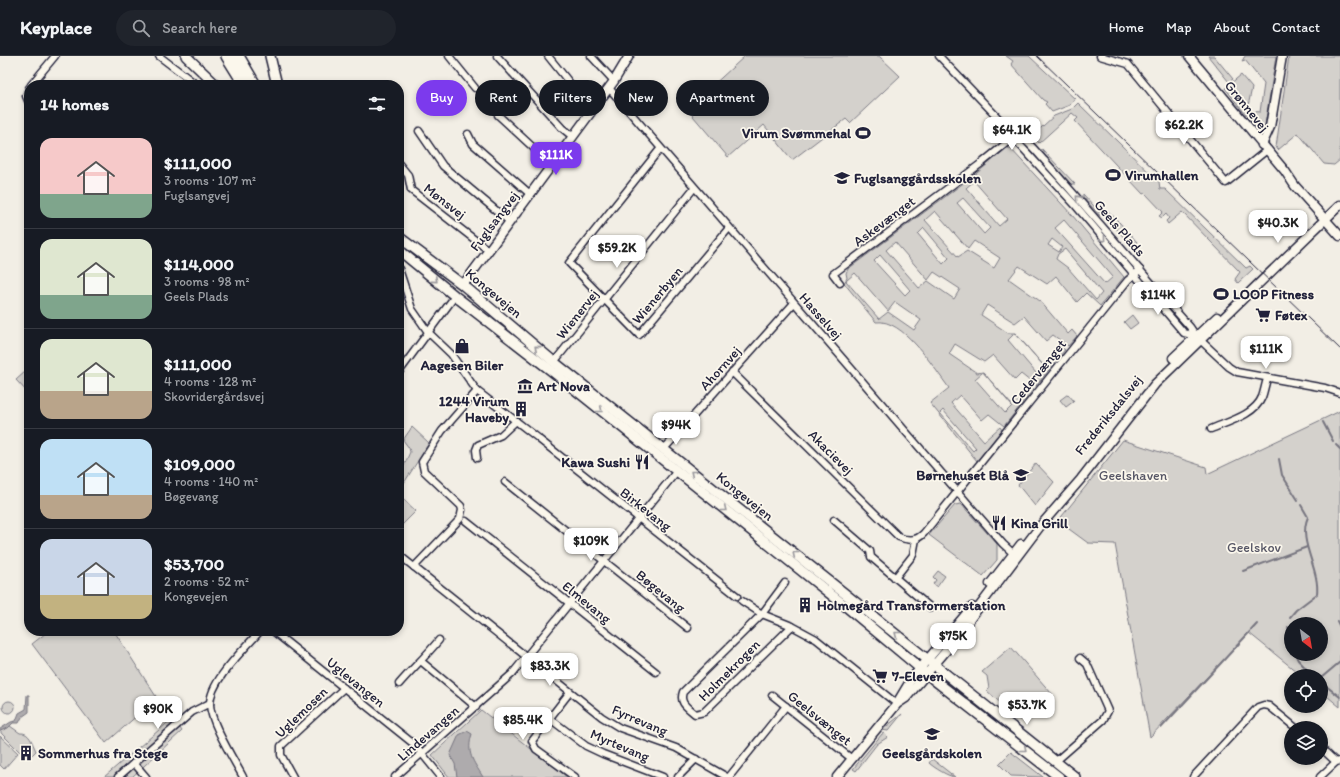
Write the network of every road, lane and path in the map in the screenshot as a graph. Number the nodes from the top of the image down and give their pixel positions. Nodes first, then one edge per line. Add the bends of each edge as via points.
1 (55, 56) edge
2 (159, 56) edge
3 (186, 56) edge
4 (227, 56) edge
5 (238, 56) edge
6 (270, 56) edge
7 (448, 56) edge
8 (497, 56) edge
9 (548, 56) edge
10 (591, 56) edge
11 (629, 56) edge
12 (939, 56) edge
13 (1100, 56) edge
14 (1189, 56) edge
15 (1282, 56) edge
16 (36, 80) edge
17 (190, 80) edge
18 (211, 80) edge
19 (242, 80) edge
20 (252, 80) edge
21 (276, 80) edge
22 (567, 80) edge
23 (615, 80) edge
24 (614, 81) joint
25 (475, 88) dead end
26 (609, 88) junction
27 (606, 92) edge
28 (499, 116) edge
29 (589, 116) edge
30 (1006, 126) dead end
31 (419, 131) dead end
32 (468, 134) dead end
33 (1015, 136) junction
34 (573, 137) junction
35 (1264, 147) junction
36 (660, 148) junction
37 (552, 165) junction
38 (404, 170) edge
39 (694, 188) junction
40 (530, 194) junction
41 (1340, 199) edge
42 (1340, 205) edge
43 (1326, 216) junction
44 (510, 222) junction
45 (1340, 227) edge
46 (729, 228) junction
47 (1340, 236) edge
48 (404, 241) edge
49 (488, 250) junction
50 (404, 254) edge
51 (1140, 270) junction
52 (1134, 275) junction
53 (840, 283) dead end
54 (404, 284) edge
55 (463, 285) junction
56 (455, 296) junction
57 (604, 300) junction
58 (794, 303) junction
59 (428, 332) junction
60 (1198, 338) junction
61 (554, 362) junction
62 (404, 365) edge
63 (732, 372) junction
64 (1267, 379) junction
65 (477, 391) junction
66 (1340, 393) edge
67 (516, 421) junction
68 (1211, 429) dead end
69 (664, 449) junction
70 (477, 458) dead end
71 (677, 471) junction
72 (506, 482) dead end
73 (957, 491) junction
74 (638, 518) junction
75 (466, 520) dead end
76 (834, 520) dead end
77 (916, 539) junction
78 (1016, 556) junction
79 (404, 559) edge
80 (604, 561) junction
81 (414, 567) junction
82 (895, 578) junction
83 (785, 583) dead end
84 (736, 596) dead end
85 (742, 601) dead end
86 (570, 604) junction
87 (931, 608) dead end
88 (762, 614) junction
89 (792, 626) junction
90 (688, 628) dead end
91 (256, 636) edge
92 (279, 636) edge
93 (439, 640) dead end
94 (527, 658) junction
95 (1080, 658) dead end
96 (422, 662) junction
97 (927, 666) junction
98 (656, 672) dead end
99 (399, 684) dead end
100 (344, 688) junction
101 (570, 692) junction
102 (772, 695) dead end
103 (210, 703) junction
104 (897, 704) junction
105 (786, 706) junction
106 (476, 707) junction
107 (549, 718) junction
108 (1287, 721) edge
109 (422, 753) junction
110 (1328, 753) edge
111 (696, 759) junction
112 (852, 759) junction
113 (1338, 761) edge
114 (1055, 762) junction
115 (134, 763) junction
116 (118, 777) edge
117 (146, 777) edge
118 (243, 777) edge
119 (293, 777) edge
120 (395, 777) edge
121 (441, 777) edge
122 (575, 777) edge
123 (663, 777) edge
124 (678, 777) edge
125 (728, 777) edge
126 (837, 777) edge
127 (1059, 777) edge
128 (1075, 777) edge
129 (1193, 777) edge
130 (1320, 777) edge

1 - 16 street
2 - 17 street
3 - 18 main road
4 - 19 highway
5 - 20 highway
6 - 21 main road
7 - 25 street
8 - 34 street
9 - 22 street
10 - 24 street
11 - 23 street, Fuglsangvej
12 - 30 street
13 - 35 street via 1128,64 1226,184
14 - 35 street, Grønnevej
15 - 35 street via 1270,127
24 - 26 street, Fuglsangvej
26 - 27 street, Fuglsangvej
26 - 36 street, Hasselvej
28 - 37 street
29 - 34 street, Fuglsangvej
31 - 44 street via 443,166
32 - 40 street via 473,144
51 -> 33 street, Geels Plads via 1035,151 1021,137
33 -> 52 street, Geels Plads via 1016,141 1076,206
33 - 53 street, Askevænget via 833,274
34 - 37 street, Fuglsangvej
35 - 43 street, Grønnevej via 1295,186
36 - 39 street, Hasselvej
36 - 57 street, Wienerbyen via 569,263
37 - 40 street, Fuglsangvej
38 - 49 street, Mønsvej via 408,175 411,190
39 - 46 street, Hasselvej
39 - 57 street, Wienervej
40 - 44 street, Fuglsangvej
41 - 43 street, Frederiksdalsvej
42 - 43 street, Frederiksdalsvej
43 - 45 street, Grønnevej
43 - 47 street, Grønnevej
43 - 60 street, Frederiksdalsvej
44 - 49 street, Fuglsangvej
46 - 57 street, Wienerbyen via 639,335
46 - 58 street, Hasselvej
48 - 55 main road, Kongevejen
49 - 55 street, Fuglsangvej
50 -> 56 main road, Kongevejen
51 - 52 street, Cedervænget
51 - 60 street, Geels Plads
52 - 60 street, Geels Plads via 1184,333
52 - 73 street, Cedervænget
54 - 59 street via 412,309
61 -> 55 main road, Kongevejen
56 - 59 street
56 -> 71 main road, Kongevejen
57 - 61 street, Wienervej
58 - 63 street, Ahornvej
58 - 73 street, Hasselvej
59 - 62 street
59 - 65 street, Birkevang via 451,354
60 - 64 street via 1234,370 1243,375
60 - 78 street, Frederiksdalsvej via 1144,390
61 - 69 main road, Kongevejen
63 - 69 street, Ahornvej
63 - 77 street, Akacievej via 900,537 905,540
64 - 66 street via 1325,388
64 - 68 street via 1262,398 1257,405 1249,412
65 - 67 street, Birkevang
65 - 81 street via 442,431 422,462 424,471 460,506 462,514
67 - 70 street via 501,435 478,446
67 - 74 street, Birkevang
97 -> 69 main road, Kongevejen
71 - 74 street, Lindevangen
71 -> 97 main road, Kongevejen via 869,626
72 - 80 street, Bøgevang
73 - 77 street via 922,536
73 - 78 street, Hasselvej
74 - 80 street, Lindevangen
74 - 84 street, Birkevang
75 - 86 street, Elmevang
76 - 82 street via 870,551 871,557
77 - 82 street via 913,555
78 - 97 street, Frederiksdalsvej
79 - 81 street, Fyrrevang
80 - 86 street, Lindevangen
80 - 90 street, Bøgevang
81 - 94 street, Fyrrevang
82 - 87 street
83 - 88 street, Holmekrogen
85 - 88 street
86 - 94 street, Lindevangen
86 - 98 street, Elmevang
88 - 89 street
88 - 89 street, Holmekrogen via 683,692 683,703 696,714 704,712
89 - 104 street via 816,639
91 - 103 street via 221,678 213,691
92 - 100 street, Uglevangen
93 - 96 street
94 - 101 street, Fyrrevang
94 - 106 street, Lindevangen
95 - 114 street via 1087,664 1107,707 1106,716
96 - 99 street via 416,663
96 - 106 street, Lindevangen
97 - 104 street, Frederiksdalsvej via 907,685
97 - 114 main road, Kongevejen via 989,708
97 -> 127 main road, Kongevejen
100 - 109 street, Uglevangen
100 - 119 street, Uglemosen via 281,746 281,755
101 - 107 street
101 - 111 street, Fyrrevang via 620,728 664,743
102 - 105 street, Geelsvænget
103 - 115 street via 192,712
103 - 118 street via 214,721
104 - 112 street, Frederiksdalsvej
105 - 112 street, Geelsvænget
105 - 125 street
106 - 109 street, Lindevangen
107 - 122 street via 534,737 533,746
107 - 123 street, Myrtevang via 592,748
108 - 129 street via 1269,706 1258,707
109 - 120 street, Lindevangen
109 - 121 street, Uglevangen
110 - 113 street
111 - 124 street
111 - 125 street, Fyrrevang
112 - 126 street, Frederiksdalsvej
113 - 130 street
114 - 128 main road, Kongevejen
115 - 116 street
115 - 117 street

